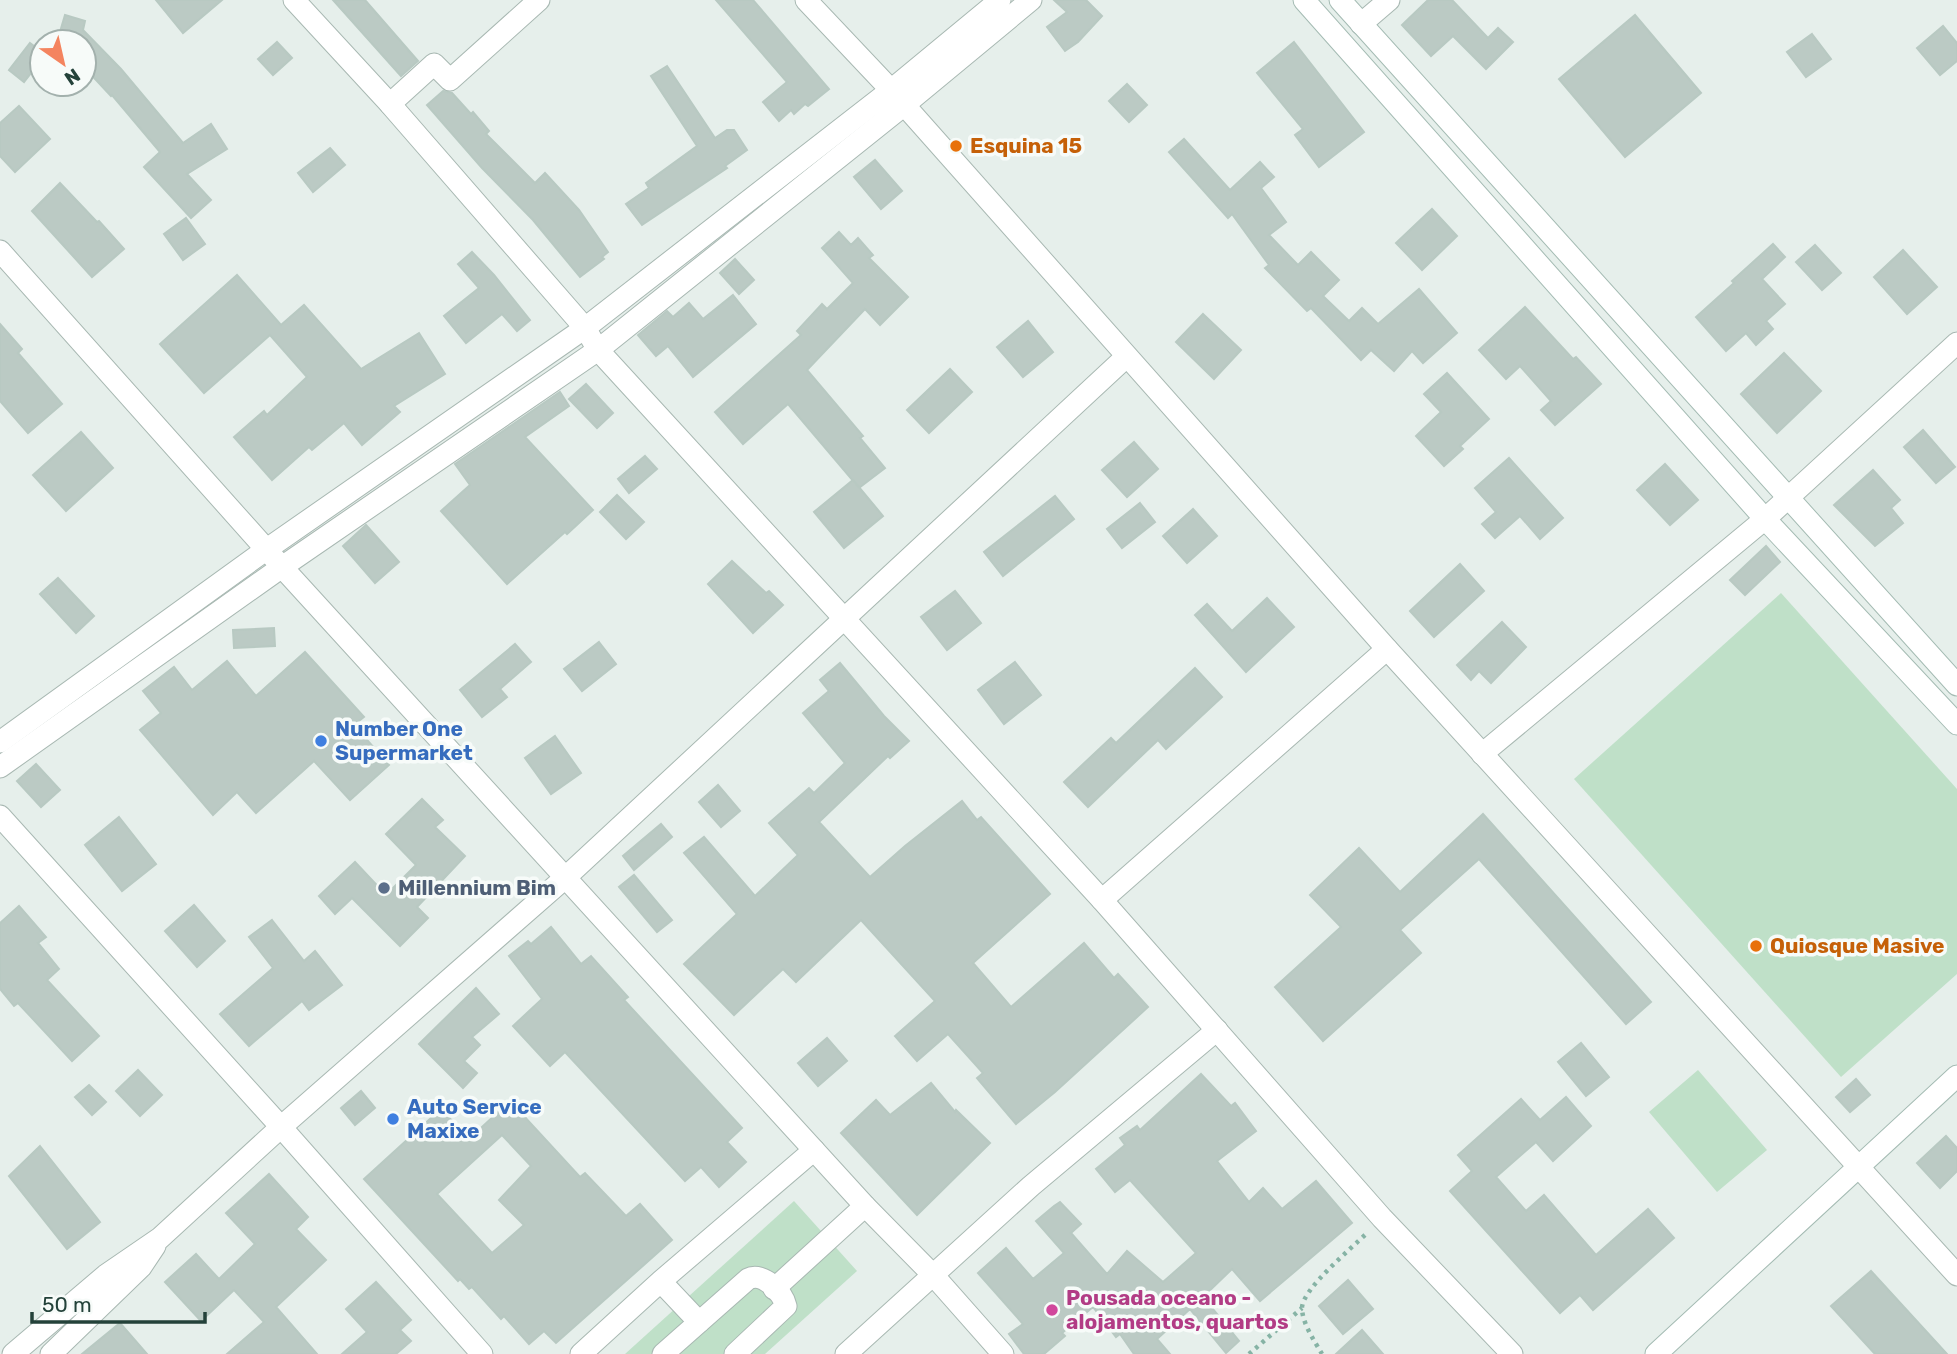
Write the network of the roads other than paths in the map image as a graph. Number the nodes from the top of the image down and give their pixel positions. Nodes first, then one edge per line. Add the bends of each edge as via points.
1 (294, 0) edge
2 (539, 0) edge
3 (806, 0) edge
4 (1000, 0) edge
5 (1031, 0) edge
6 (1304, 0) edge
7 (1340, 0) edge
8 (1389, 0) edge
9 (1361, 24) junction
10 (897, 98) junction
11 (390, 104) junction
12 (0, 251) edge
13 (585, 328) junction
14 (1957, 343) edge
15 (598, 350) junction
16 (1126, 357) junction
17 (1787, 497) junction
18 (1765, 519) junction
19 (267, 549) junction
20 (282, 567) junction
21 (846, 618) junction
22 (1387, 649) junction
23 (1957, 685) edge
24 (1957, 724) edge
25 (0, 742) edge
26 (1482, 754) junction
27 (0, 767) edge
28 (0, 816) edge
29 (566, 877) junction
30 (1102, 901) junction
31 (1217, 1030) junction
32 (1957, 1076) edge
33 (281, 1127) junction
34 (814, 1150) junction
35 (1859, 1166) junction
36 (864, 1206) junction
37 (160, 1238) junction
38 (1957, 1275) edge
39 (934, 1276) junction
40 (665, 1286) dead end
41 (774, 1289) junction
42 (699, 1322) junction
43 (13, 1354) edge
44 (51, 1354) edge
45 (482, 1354) edge
46 (581, 1354) edge
47 (663, 1354) edge
48 (735, 1354) edge
49 (846, 1354) edge
50 (1003, 1354) edge
51 (1512, 1354) edge
52 (1656, 1354) edge

1 - 11 street
2 - 11 street via 450,80 434,64
3 - 10 street
4 - 10 street
5 - 10 street
6 - 18 street
7 - 9 street
8 - 9 street
9 - 17 street
10 - 13 street
10 - 15 street
10 - 16 street
11 - 13 street
12 - 19 street
13 - 15 street
13 - 19 street
14 - 17 street
15 - 20 street
15 - 21 street
16 - 21 street
16 - 22 street
17 - 18 street
17 - 23 street
18 - 24 street
18 - 26 street
19 - 20 street
19 - 25 street
20 - 27 street
20 - 29 street
21 - 29 street
21 - 30 street
22 - 26 street
22 - 30 street
26 - 35 street
28 - 33 street
29 - 33 street
29 - 34 street
30 - 31 street
31 - 39 street via 1031,1186
31 - 51 street via 1382,1217
32 - 35 street
33 - 37 street
33 - 45 street
34 - 36 street
34 - 46 street
35 - 38 street
35 - 52 street
36 - 39 street
36 - 41 street
37 - 43 street via 106,1275
37 - 44 street via 141,1267
39 - 49 street
39 - 50 street
40 - 42 street
41 - 42 street via 754,1275
41 - 48 street via 786,1306
42 - 47 street

